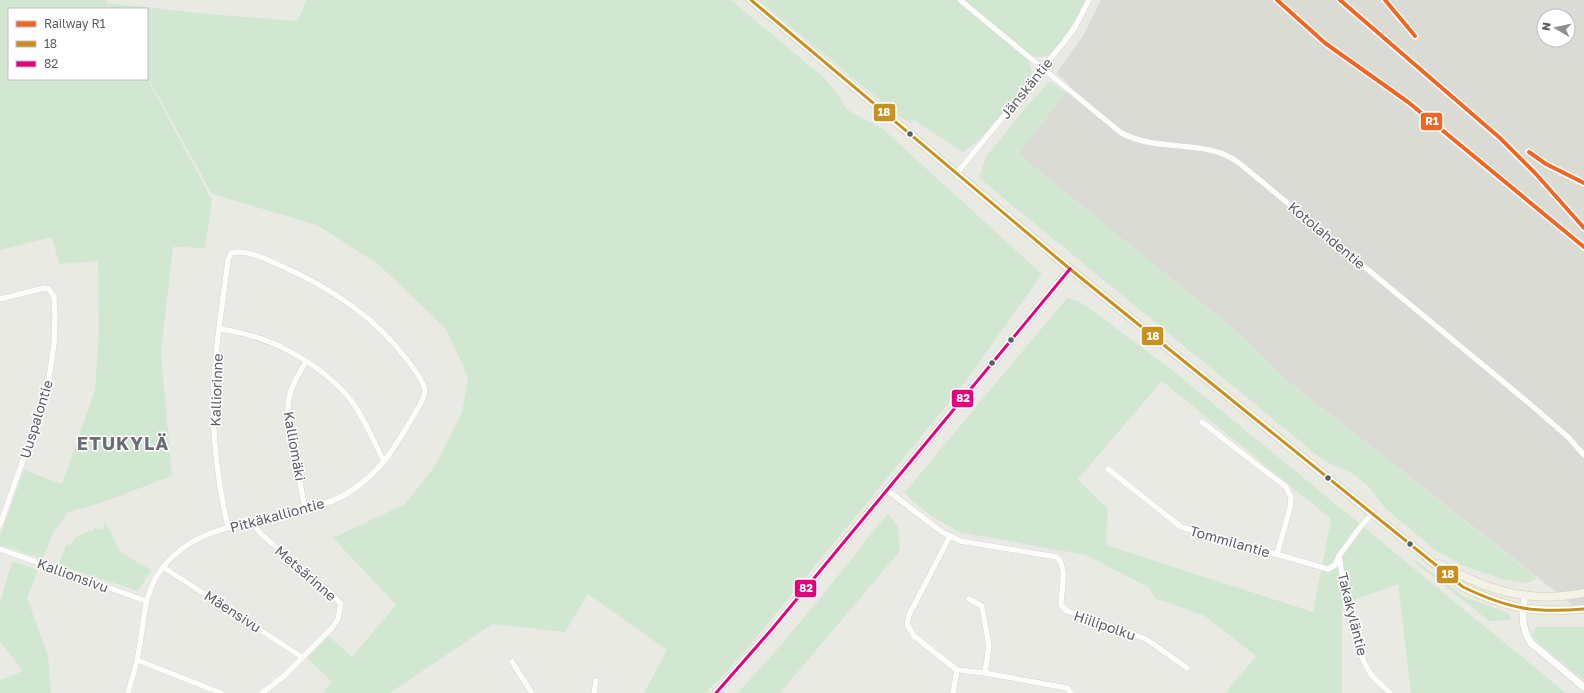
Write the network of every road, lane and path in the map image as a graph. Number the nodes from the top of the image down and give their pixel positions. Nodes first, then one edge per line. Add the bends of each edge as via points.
1 (751, 0) edge
2 (960, 0) edge
3 (1089, 0) edge
4 (1043, 68) junction
5 (957, 173) junction
6 (231, 253) joint
7 (1070, 269) junction
8 (0, 299) edge
9 (220, 330) junction
10 (306, 362) junction
11 (1202, 422) dead end
12 (1584, 455) edge
13 (384, 461) junction
14 (1108, 469) dead end
15 (887, 490) junction
16 (305, 510) junction
17 (1373, 513) junction
18 (255, 522) junction
19 (0, 525) edge
20 (228, 527) junction
21 (950, 536) junction
22 (0, 549) edge
23 (1277, 554) junction
24 (1339, 556) junction
25 (1426, 557) junction
26 (164, 567) junction
27 (1584, 592) edge
28 (1524, 595) junction
29 (969, 599) dead end
30 (146, 601) junction
31 (1523, 609) junction
32 (1584, 609) edge
33 (302, 656) junction
34 (137, 660) junction
35 (512, 662) dead end
36 (1187, 668) dead end
37 (958, 670) junction
38 (985, 673) junction
39 (596, 681) dead end
40 (1584, 687) edge
41 (128, 693) edge
42 (221, 693) edge
43 (262, 693) edge
44 (532, 693) edge
45 (594, 693) edge
46 (716, 693) edge
47 (953, 693) edge
48 (1071, 693) edge
49 (1390, 693) edge

1 - 5 main road
2 - 4 street, Kotolahdentie
3 - 4 street, Jänskäntie via 1075,28
4 - 5 street, Jänskäntie
4 - 12 street, Kotolahdentie via 1130,138 1222,152 1238,162 1530,404 1568,437
5 - 7 main road
6 - 9 street, Kalliorinne
6 - 13 street, Pitkäkalliontie via 246,253 268,260 325,287 384,332 401,352 421,380 425,393 422,402
7 - 15 street
7 - 17 main road
8 - 19 street, Uuspalontie via 49,289 54,297 55,318 48,392
9 - 10 street via 269,342
9 - 20 street, Kalliorinne via 214,376 214,431
10 - 13 street via 320,370 350,400
10 - 16 street, Kalliomäki via 293,381 288,403
11 - 23 street via 1286,487 1291,497
13 - 16 street, Pitkäkalliontie via 347,494
14 - 23 street, Tommilantie via 1181,527
15 - 21 street
15 - 46 street
16 - 18 street, Pitkäkalliontie
17 - 24 street, Takakyläntie
17 - 25 main road
18 - 20 street, Pitkäkalliontie
18 - 33 street, Metsärinne via 262,535 341,604 338,619
20 - 26 street, Pitkäkalliontie via 183,547
21 - 36 street, Hiilipolku via 976,544 1057,557 1063,568 1061,605 1067,611 1146,639
21 - 37 street via 909,615 907,624 914,636
22 - 30 street, Kallionsivu
23 - 24 street, Tommilantie via 1328,570 1335,565
24 - 49 street, Takakyläntie via 1345,593 1364,659 1370,673
25 - 28 main road via 1479,584
25 - 31 main road via 1463,587 1509,606
26 - 30 street, Pitkäkalliontie
26 - 33 street, Mäensivu
27 - 28 main road via 1570,596
28 - 31 street
29 - 38 street via 982,606 988,646
30 - 34 street, Pitkäkalliontie
31 - 32 main road
31 - 40 street via 1525,634 1532,643
33 - 43 street, Metsärinne via 272,687
34 - 41 street, Pitkäkalliontie
34 - 42 street
35 - 44 street
37 - 38 street
37 - 47 street
38 - 48 street via 1066,688
39 - 45 street

